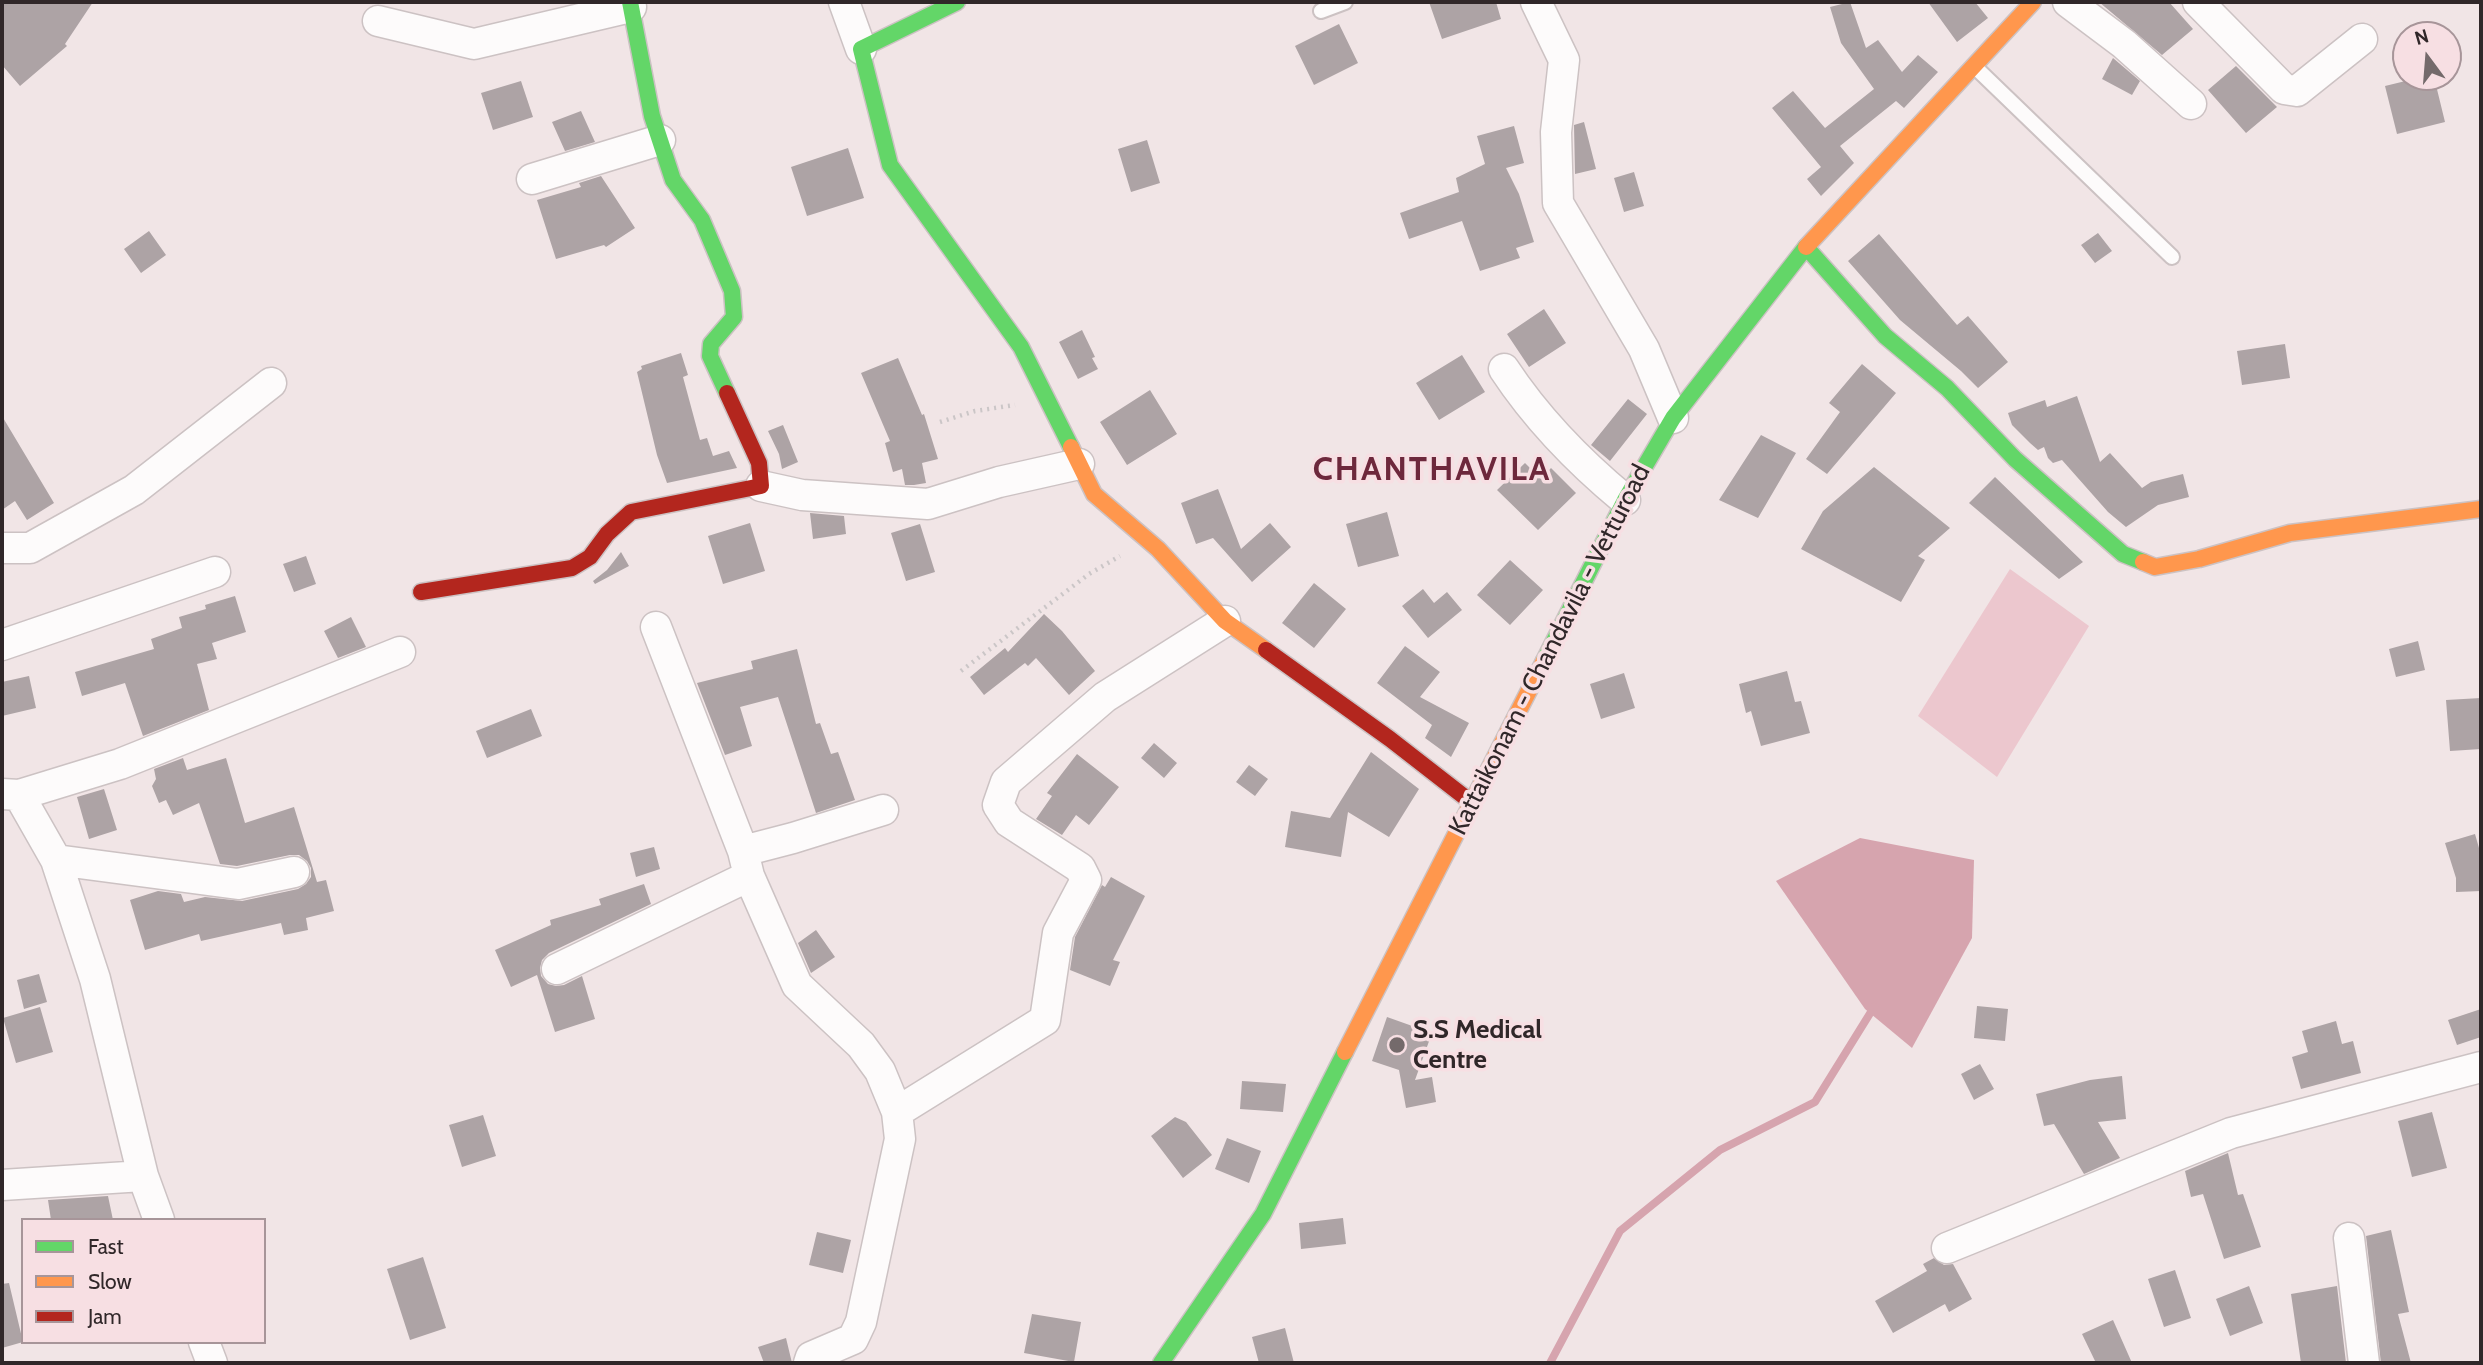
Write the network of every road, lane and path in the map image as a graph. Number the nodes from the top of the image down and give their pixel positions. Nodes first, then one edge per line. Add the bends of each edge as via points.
1 (844, 2) edge
2 (957, 2) edge
3 (1345, 2) edge
4 (1536, 2) edge
5 (2068, 2) edge
6 (2198, 2) edge
7 (2030, 3) edge
8 (631, 4) edge
9 (1321, 11) dead end
10 (378, 22) dead end
11 (2362, 39) dead end
12 (861, 49) junction
13 (1973, 65) junction
14 (2191, 104) dead end
15 (660, 140) junction
16 (532, 179) dead end
17 (1806, 247) junction
18 (2172, 257) dead end
19 (1504, 369) dead end
20 (271, 383) dead end
21 (1047, 400) junction
22 (1673, 418) junction
23 (940, 422) dead end
24 (1079, 464) junction
25 (761, 485) junction
26 (1625, 500) junction
27 (2481, 509) edge
28 (1148, 540) junction
29 (2, 548) edge
30 (215, 572) dead end
31 (421, 592) dead end
32 (1225, 621) junction
33 (656, 627) dead end
34 (2, 645) edge
35 (400, 652) dead end
36 (961, 671) dead end
37 (10, 795) edge
38 (1471, 802) junction
39 (883, 810) dead end
40 (56, 860) junction
41 (746, 863) junction
42 (294, 872) dead end
43 (557, 969) dead end
44 (2481, 1067) edge
45 (897, 1112) junction
46 (143, 1176) junction
47 (2, 1185) edge
48 (158, 1218) edge
49 (2349, 1238) dead end
50 (1947, 1248) dead end
51 (205, 1344) edge
52 (212, 1363) edge
53 (809, 1363) edge
54 (1161, 1363) edge
55 (2364, 1363) edge

1 - 12 street
2 - 12 street
3 - 9 lane
4 - 22 street via 1564,60 1556,132 1558,202 1644,349
5 - 14 street
6 - 11 street via 2284,89 2297,91
7 - 13 street, Kattaikonam - Chandavila - Vetturoad
8 - 10 street via 474,44
8 - 15 street
12 - 21 street via 890,165 1021,347
13 - 17 street, Kattaikonam - Chandavila - Vetturoad
13 - 18 lane
15 - 16 street
15 - 25 street via 673,180 702,220 732,291 734,317 711,344 710,356 759,463
17 - 22 street, Kattaikonam - Chandavila - Vetturoad
17 - 27 street via 1885,336 1947,388 2015,459 2123,554 2155,567 2290,533
19 - 26 street via 1546,425
20 - 29 street via 134,490 30,548
21 - 23 path via 975,411
21 - 24 street
22 - 26 street, Kattaikonam - Chandavila - Vetturoad
24 - 25 street via 928,504 802,495
24 - 28 street via 1094,494
25 - 31 street via 631,512 590,557 572,568
26 - 38 street, Kattaikonam - Chandavila - Vetturoad
28 - 32 street
28 - 36 path via 1089,574
30 - 34 street
32 - 38 street
32 - 45 street via 1105,696 1006,782 998,805 1002,815 1080,868 1086,880 1058,933 1045,1020
33 - 41 street
35 - 37 street via 120,764
37 - 40 street
38 - 54 street, Kattaikonam - Chandavila - Vetturoad via 1263,1214
39 - 41 street
40 - 42 street via 238,884
40 - 46 street via 95,979
41 - 43 street
41 - 45 street via 797,985 861,1045 880,1071
44 - 50 street via 2231,1133
45 - 53 street via 900,1139 861,1322 853,1339 811,1357
46 - 47 street
46 - 48 street
49 - 55 street
51 - 52 street

